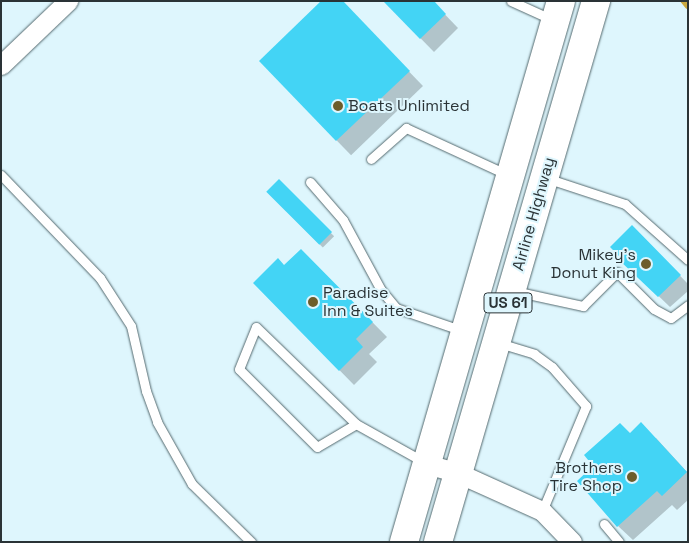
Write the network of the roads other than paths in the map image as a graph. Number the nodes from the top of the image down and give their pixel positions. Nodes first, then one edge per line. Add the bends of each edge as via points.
1 (68, 1) edge
2 (512, 1) edge
3 (596, 1) edge
4 (558, 11) edge
5 (1, 65) edge
6 (371, 159) dead end
7 (1, 175) edge
8 (510, 176) junction
9 (545, 177) junction
10 (310, 182) dead end
11 (688, 260) edge
12 (512, 291) junction
13 (688, 305) edge
14 (469, 319) junction
15 (500, 330) junction
16 (356, 424) junction
17 (426, 464) junction
18 (458, 473) junction
19 (542, 511) junction
20 (604, 524) dead end
21 (620, 541) edge
22 (251, 542) edge
23 (404, 542) edge
24 (438, 542) edge
25 (572, 542) edge

1 - 5 street
2 - 4 lane
3 - 9 highway, Airline Highway / US 61
4 - 8 highway, Airline Highway / US 61
6 - 8 lane via 406,128
7 - 22 lane via 100,278 131,326 146,391 162,430 192,484
8 - 14 highway, Airline Highway / US 61
9 - 11 lane via 625,204
9 - 12 highway, Airline Highway / US 61
10 - 14 lane via 343,220 381,290 396,308
12 - 13 lane via 583,306 617,272 654,309 671,318
12 - 15 highway, Airline Highway / US 61
14 - 15 highway
14 - 17 highway, Airline Highway / US 61
15 - 18 highway, Airline Highway / US 61
15 - 19 lane via 552,367 586,406
16 - 16 lane via 346,414 256,327 239,369 318,447
16 - 17 lane
17 - 18 street
17 - 23 highway, Airline Highway / US 61
18 - 19 street
18 - 24 highway, Airline Highway / US 61
19 - 25 street
20 - 21 lane

